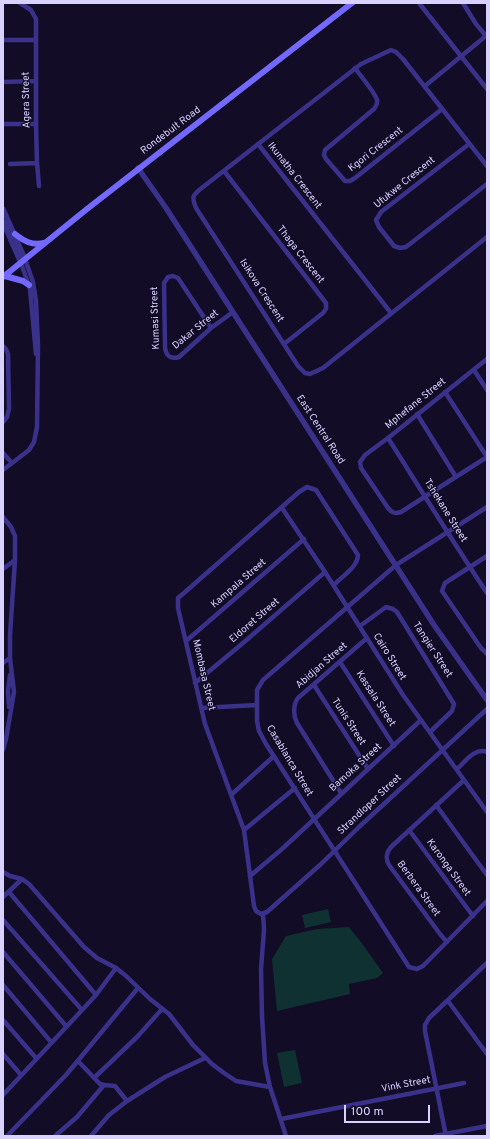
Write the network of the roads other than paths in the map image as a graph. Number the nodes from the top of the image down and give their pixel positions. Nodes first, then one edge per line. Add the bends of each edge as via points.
1 (20, 3) edge
2 (352, 3) edge
3 (419, 3) edge
4 (463, 3) edge
5 (487, 36) edge
6 (3, 40) edge
7 (35, 40) junction
8 (462, 56) junction
9 (355, 68) junction
10 (36, 81) junction
11 (3, 82) edge
12 (425, 86) junction
13 (487, 89) edge
14 (442, 109) junction
15 (3, 124) edge
16 (36, 124) junction
17 (258, 144) junction
18 (469, 144) junction
19 (37, 163) junction
20 (10, 164) dead end
21 (487, 166) edge
22 (138, 168) junction
23 (224, 171) junction
24 (487, 184) edge
25 (39, 186) dead end
26 (3, 209) edge
27 (3, 222) edge
28 (15, 234) junction
29 (487, 237) edge
30 (44, 243) junction
31 (23, 261) junction
32 (4, 277) edge
33 (29, 286) junction
34 (233, 312) junction
35 (391, 314) junction
36 (211, 328) junction
37 (284, 344) junction
38 (3, 346) edge
39 (37, 357) junction
40 (170, 358) joint
41 (487, 360) edge
42 (474, 370) junction
43 (8, 378) junction
44 (3, 381) edge
45 (487, 390) edge
46 (445, 392) junction
47 (417, 414) junction
48 (3, 422) edge
49 (388, 438) junction
50 (3, 453) edge
51 (487, 457) edge
52 (12, 463) junction
53 (3, 470) edge
54 (456, 476) junction
55 (426, 497) junction
56 (487, 507) edge
57 (282, 508) junction
58 (3, 519) edge
59 (447, 532) junction
60 (304, 539) junction
61 (487, 556) edge
62 (15, 560) junction
63 (396, 564) junction
64 (469, 567) junction
65 (3, 569) edge
66 (325, 572) junction
67 (334, 585) junction
68 (487, 593) edge
69 (347, 607) junction
70 (360, 626) junction
71 (3, 632) edge
72 (10, 635) junction
73 (367, 638) junction
74 (186, 641) junction
75 (487, 654) edge
76 (10, 658) junction
77 (340, 662) junction
78 (3, 663) edge
79 (195, 683) junction
80 (314, 685) junction
81 (487, 700) edge
82 (258, 705) junction
83 (201, 708) junction
84 (487, 709) edge
85 (421, 720) junction
86 (430, 732) junction
87 (394, 746) junction
88 (3, 750) edge
89 (443, 750) junction
90 (487, 752) edge
91 (274, 756) junction
92 (368, 769) junction
93 (457, 769) junction
94 (464, 780) junction
95 (295, 788) junction
96 (342, 793) junction
97 (231, 795) junction
98 (436, 805) junction
99 (487, 812) edge
100 (314, 819) junction
101 (244, 830) junction
102 (409, 830) junction
103 (334, 851) junction
104 (3, 872) edge
105 (487, 875) edge
106 (250, 876) junction
107 (22, 879) junction
108 (10, 892) junction
109 (3, 897) edge
110 (487, 902) edge
111 (263, 914) junction
112 (473, 916) junction
113 (3, 920) edge
114 (447, 942) junction
115 (3, 952) edge
116 (486, 965) edge
117 (116, 968) junction
118 (3, 985) edge
119 (138, 988) junction
120 (96, 995) junction
121 (448, 1000) junction
122 (162, 1009) junction
123 (82, 1010) junction
124 (3, 1020) edge
125 (66, 1026) junction
126 (51, 1042) junction
127 (3, 1054) edge
128 (487, 1054) edge
129 (36, 1058) junction
130 (205, 1058) junction
131 (78, 1061) junction
132 (21, 1075) junction
133 (94, 1078) junction
134 (464, 1083) dead end
135 (104, 1085) junction
136 (270, 1087) junction
137 (436, 1088) junction
138 (4, 1091) edge
139 (127, 1101) junction
140 (280, 1119) junction
141 (487, 1126) edge
142 (446, 1135) edge
143 (7, 1136) edge
144 (55, 1136) edge
145 (91, 1136) edge
146 (286, 1136) edge
147 (435, 1136) edge

1 - 7 street, Agera Street via 34,14
2 - 22 main road, Rondebult Road
3 - 8 street
4 - 5 street
5 - 8 street
6 - 7 street
7 - 10 street, Agera Street
8 - 12 street
8 - 13 street
9 - 12 street, Ikunatha Crescent via 371,58 394,51
9 - 14 street, Kgori Crescent via 375,94 377,104 325,150 326,159 344,181 355,178
9 - 17 street, Ikunatha Crescent
10 - 11 street
10 - 16 street, Agera Street
12 - 14 street, Ikunatha Crescent
14 - 18 street, Ikunatha Crescent
15 - 16 street
16 - 19 street, Agera Street
17 - 23 street, Isikova Crescent
17 - 35 street, Ikunatha Crescent
18 - 21 street, Ikunatha Crescent
18 - 24 street, Ufukwe Crescent via 381,212 377,217 377,224 394,246 406,247
19 - 20 street
19 - 25 street, Agera Street
22 - 30 main road, Rondebult Road
22 - 34 street, East Central Road
23 - 37 street, Isikova Crescent via 194,194 193,201
23 - 37 street, Thaga Crescent via 326,304 323,313
26 - 28 street
27 - 31 street
28 - 30 main road via 23,241
28 - 31 street
29 - 35 street
30 - 31 main road, Rondebult Road
31 - 32 main road, Rondebult Road
31 - 33 street
31 - 39 street via 35,293
32 - 33 main road via 23,281
33 - 39 street
34 - 36 street, Dakar Street
34 - 63 street, East Central Road
35 - 37 street, Isikova Crescent via 312,374 306,374 301,369
36 - 40 street, Dakar Street via 179,357
36 - 40 street, Kumasi Street via 178,278 168,277 164,283 165,345 166,354
38 - 43 street via 8,354
39 - 52 street via 36,436 28,450
41 - 42 street, Mphefane Street
42 - 45 street
42 - 46 street, Mphefane Street
43 - 44 street
43 - 48 street via 8,413
46 - 47 street, Mphefane Street
46 - 51 street
47 - 49 street, Mphefane Street
47 - 54 street
49 - 55 street, Tshekane Street
49 - 55 street, Mphefane Street via 365,454 360,460 360,465 392,513 401,512
50 - 52 street
51 - 54 street
52 - 53 street
54 - 55 street
55 - 59 street, Tshekane Street
56 - 59 street, Casablanca Street
57 - 60 street, Cairo Street
57 - 67 street, Mombasa Street via 304,488 316,490 358,555 355,564
57 - 74 street, Mombasa Street via 180,596 178,608
58 - 62 street via 12,526 15,536
59 - 63 street, Casablanca Street
59 - 64 street, Tshekane Street
60 - 66 street, Cairo Street
60 - 74 street, Kampala Street
61 - 64 street
62 - 65 street
62 - 72 street
63 - 69 street, Casablanca Street
63 - 81 street, East Central Road
64 - 68 street, Tshekane Street
64 - 75 street via 444,583 442,591
66 - 67 street, Cairo Street
66 - 79 street, Eldoret Street
67 - 69 street, Cairo Street
69 - 70 street, Cairo Street
69 - 82 street, Casablanca Street via 263,680 258,690
70 - 73 street, Cairo Street
70 - 86 street, Tangier Street via 386,607 397,612 454,704 452,711
71 - 72 street
72 - 76 street
73 - 77 street, Abidjan Street
73 - 85 street, Cairo Street
74 - 79 street, Mombasa Street
76 - 78 street
76 - 88 street via 10,711
77 - 80 street, Abidjan Street
77 - 87 street, Kassala Street
79 - 83 street, Mombasa Street
80 - 92 street, Tunis Street
80 - 96 street, Abidjan Street via 295,702 295,718
82 - 83 street
82 - 91 street, Casablanca Street via 259,731
83 - 97 street, Mombasa Street
84 - 89 street, Strandloper Street
85 - 86 street, Cairo Street
85 - 87 street, Bamoka Street
86 - 89 street, Cairo Street
87 - 92 street, Bamoka Street
89 - 93 street, Cairo Street
89 - 103 street, Strandloper Street
90 - 93 street via 477,751
91 - 95 street, Casablanca Street
91 - 97 street
92 - 96 street, Bamoka Street
93 - 94 street, Cairo Street
94 - 98 street, Berbera Street
94 - 99 street, Cairo Street
95 - 100 street, Casablanca Street
95 - 101 street
96 - 100 street, Bamoka Street
97 - 101 street, Mombasa Street
98 - 102 street, Berbera Street
98 - 105 street
100 - 103 street, Casablanca Street
100 - 106 street, Bamoka Street
101 - 106 street, Mombasa Street
102 - 112 street, Karonga Street
102 - 114 street, Berbera Street via 389,849 386,859
103 - 111 street, Strandloper Street
103 - 114 street, Casablanca Street via 406,964 417,969 423,966
104 - 107 street
106 - 111 street, Mombasa Street via 254,909
107 - 108 street
107 - 117 street via 38,892 84,947 96,958
108 - 109 street
108 - 120 street
110 - 112 street
111 - 136 street via 262,1016
112 - 114 street
113 - 123 street
115 - 125 street
116 - 121 street
117 - 119 street
117 - 120 street
118 - 126 street
119 - 122 street
119 - 131 street
120 - 123 street
121 - 128 street
121 - 137 street via 429,1018 425,1026
122 - 130 street
122 - 133 street
123 - 125 street
124 - 129 street
125 - 126 street
126 - 129 street
127 - 132 street
129 - 132 street
130 - 136 street via 236,1081
130 - 139 street via 165,1077
131 - 133 street
131 - 143 street
132 - 138 street
133 - 135 street
134 - 137 street, Vink Street
135 - 139 street via 115,1086
135 - 144 street via 77,1118
136 - 140 street
137 - 140 street, Vink Street
137 - 142 street
139 - 145 street via 109,1115
140 - 146 street
141 - 142 street
142 - 147 street

